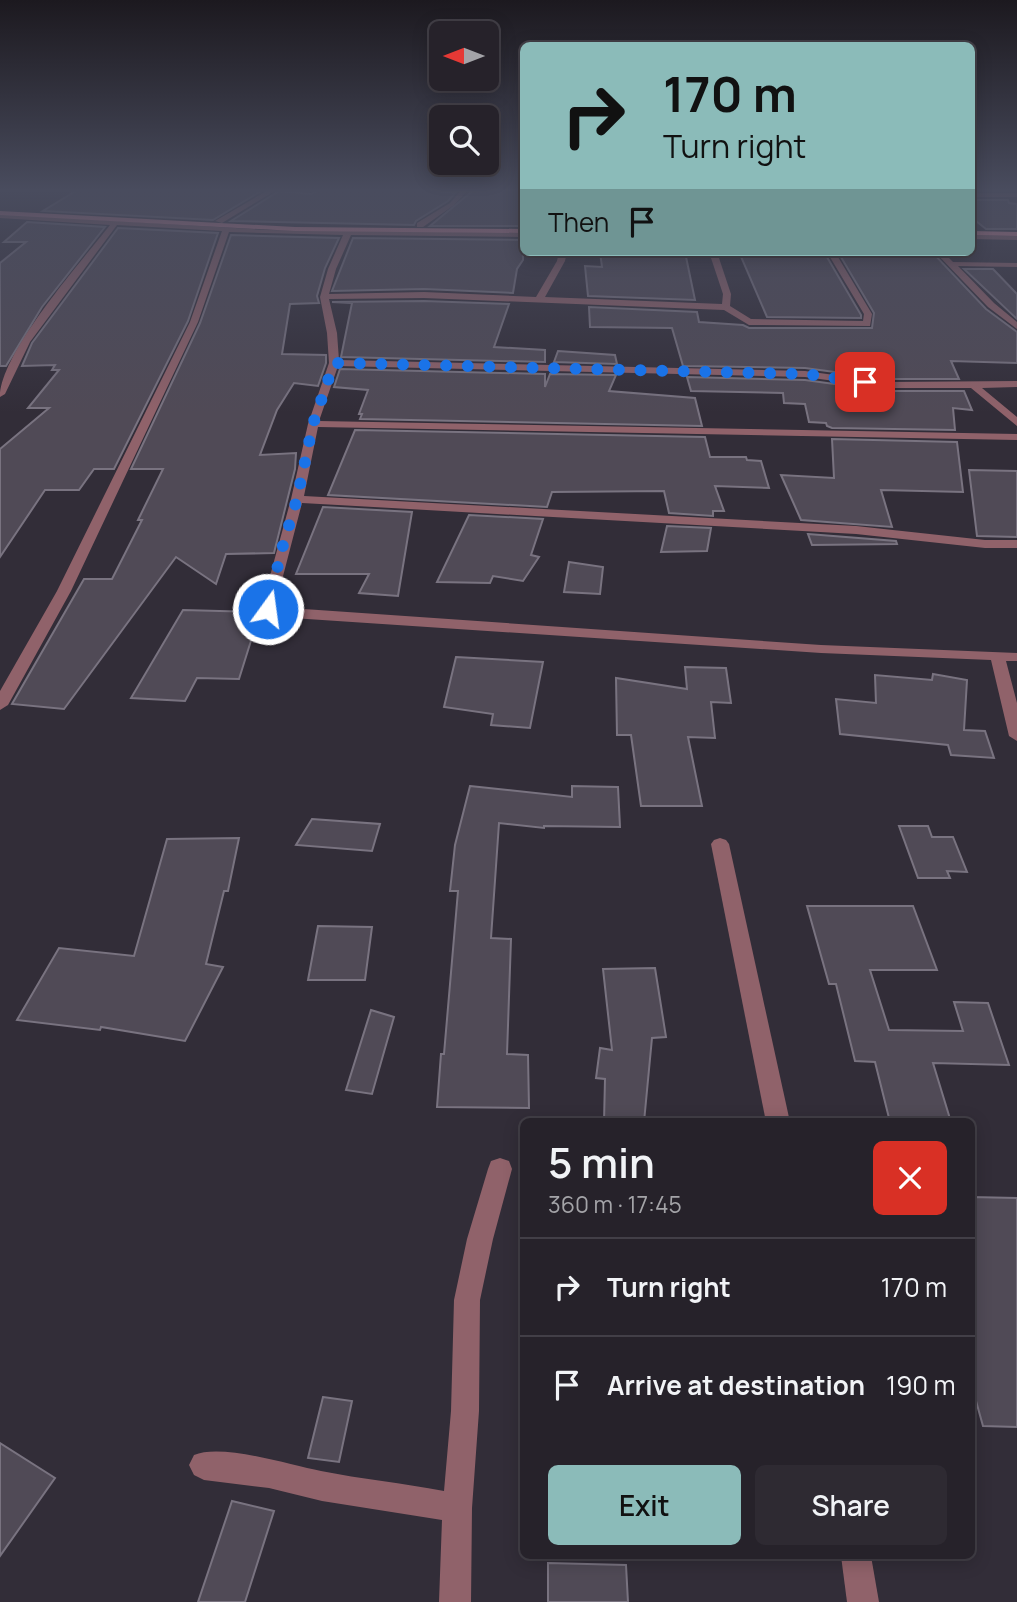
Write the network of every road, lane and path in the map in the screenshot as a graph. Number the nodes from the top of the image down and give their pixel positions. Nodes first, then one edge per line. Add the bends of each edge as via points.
1 (84, 264) edge
2 (214, 264) edge
3 (334, 264) edge
4 (559, 264) edge
5 (717, 264) edge
6 (838, 264) edge
7 (950, 264) joint
8 (1017, 265) edge
9 (324, 297) junction
10 (539, 300) junction
11 (726, 307) junction
12 (1017, 326) edge
13 (334, 363) junction
14 (973, 384) junction
15 (1017, 384) edge
16 (0, 394) edge
17 (1017, 423) edge
18 (313, 424) junction
19 (1017, 437) edge
20 (297, 499) junction
21 (1017, 544) edge
22 (998, 657) junction
23 (1017, 657) edge
24 (0, 705) edge
25 (1017, 736) edge
26 (720, 844) dead end
27 (777, 1118) edge
28 (500, 1169) dead end
29 (204, 1465) dead end
30 (457, 1508) junction
31 (856, 1559) edge
32 (455, 1602) edge
33 (863, 1602) edge

1 - 16 street via 26,342
2 - 24 street via 194,322 64,591
3 - 9 street
4 - 10 street
5 - 11 street via 727,294
6 - 11 street via 868,314 867,324 749,322
7 - 8 street
7 - 12 street
9 - 10 street
9 - 13 street
10 - 11 street
13 - 14 street via 805,374 886,385
13 - 18 street
14 - 15 street
14 - 17 street
18 - 19 street
18 - 20 street
20 - 21 street via 842,529
20 - 22 street via 268,603 268,609 277,613
22 - 23 street
22 - 25 street
26 - 27 street
28 - 30 street via 467,1300
29 - 30 street
30 - 32 street
31 - 33 street

